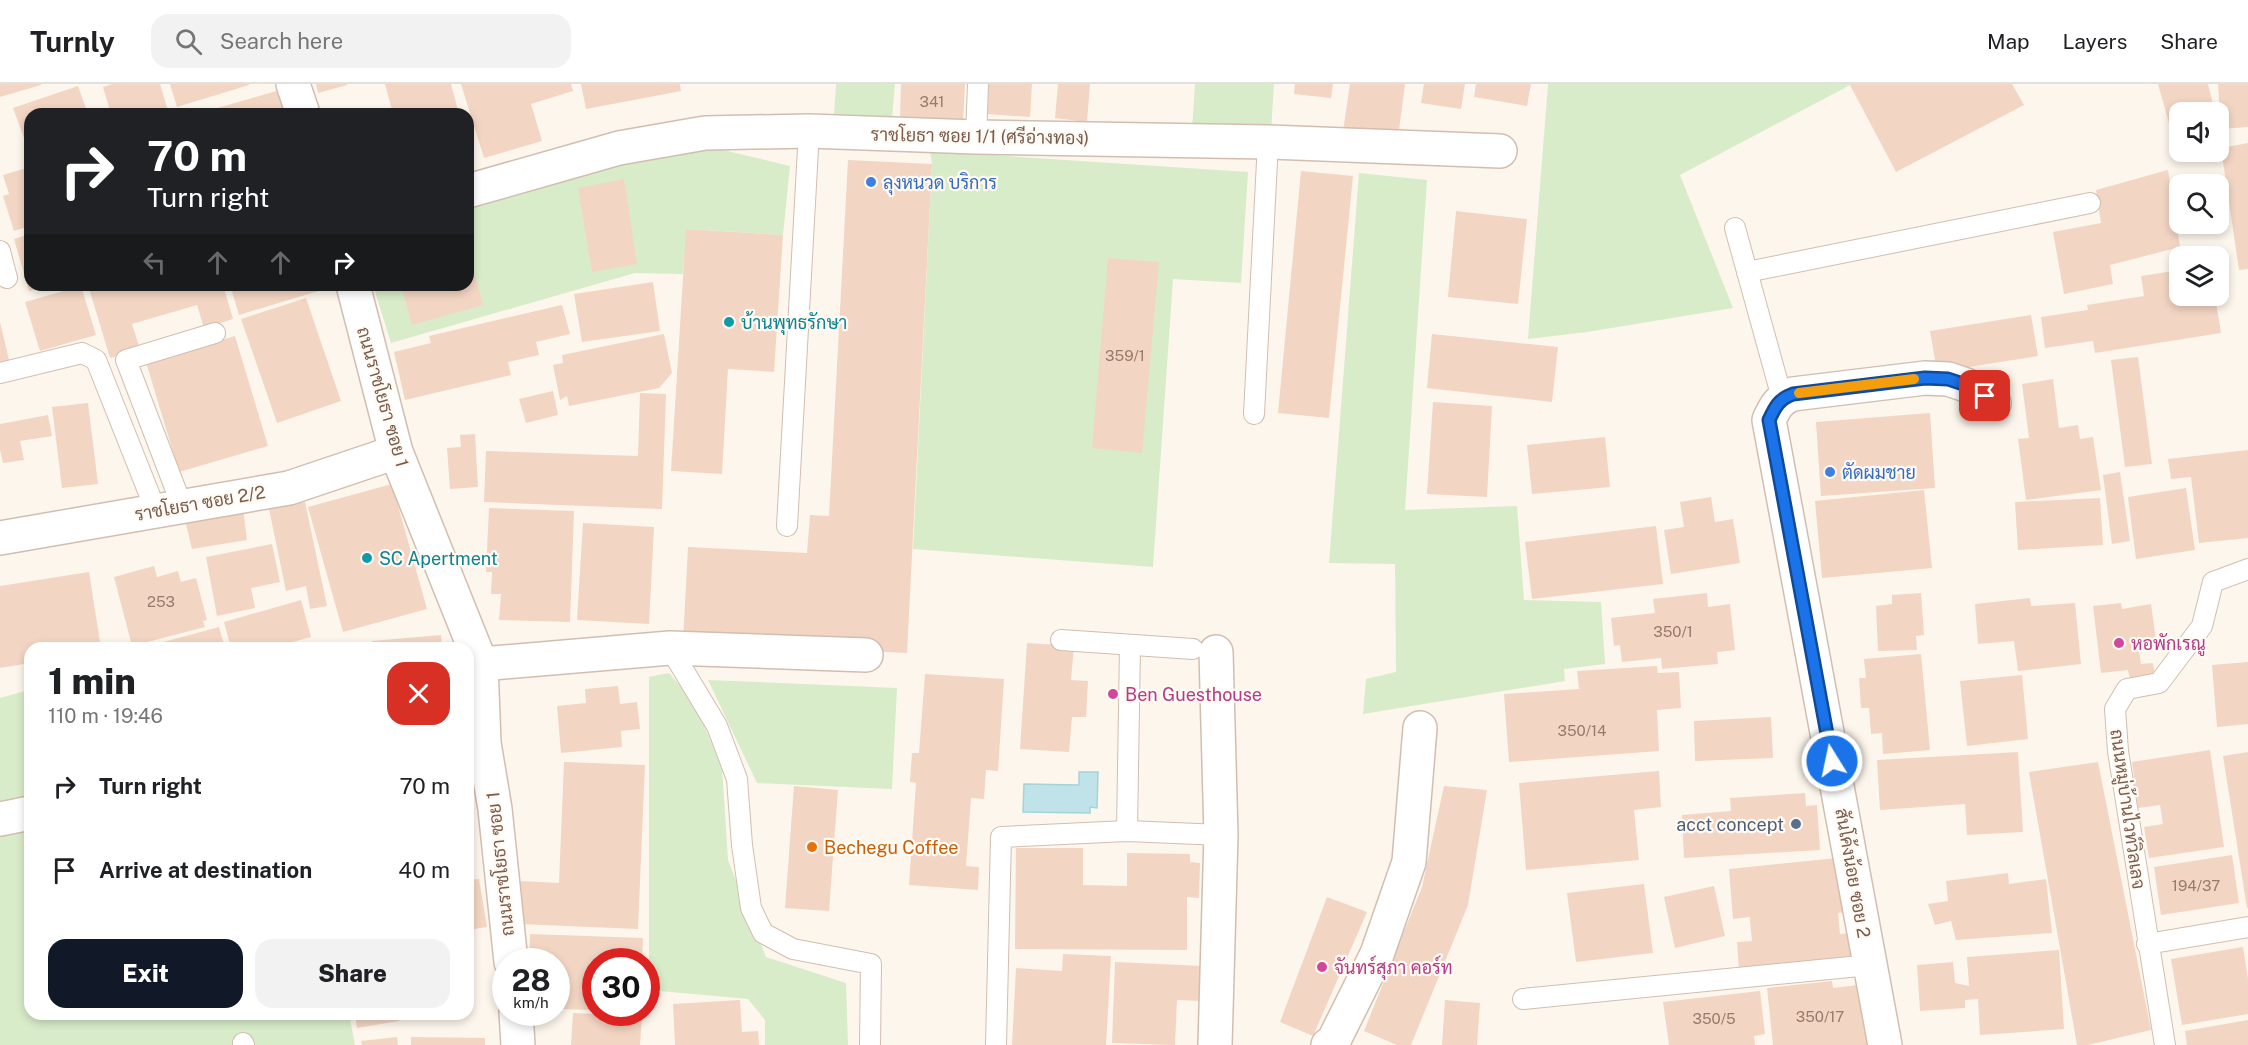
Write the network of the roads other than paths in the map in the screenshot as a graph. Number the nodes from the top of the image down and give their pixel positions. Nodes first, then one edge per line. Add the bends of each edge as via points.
1 (293, 84) edge
2 (978, 84) edge
3 (301, 108) edge
4 (809, 131) junction
5 (976, 137) junction
6 (1268, 142) junction
7 (1500, 152) dead end
8 (474, 189) edge
9 (2090, 203) dead end
10 (1735, 228) dead end
11 (0, 251) edge
12 (1748, 272) junction
13 (7, 278) dead end
14 (354, 291) edge
15 (215, 333) dead end
16 (0, 373) edge
17 (1787, 396) junction
18 (1994, 403) dead end
19 (1254, 414) dead end
20 (396, 452) junction
21 (169, 508) junction
22 (787, 526) dead end
23 (0, 538) edge
24 (2248, 569) edge
25 (1061, 640) dead end
26 (473, 642) edge
27 (474, 644) edge
28 (1130, 645) junction
29 (670, 648) junction
30 (1204, 650) joint
31 (866, 655) dead end
32 (482, 664) junction
33 (1420, 728) dead end
34 (24, 814) edge
35 (0, 819) edge
36 (1126, 831) junction
37 (1221, 835) junction
38 (2248, 927) edge
39 (2148, 944) junction
40 (510, 948) edge
41 (1870, 965) junction
42 (1523, 999) dead end
43 (517, 1026) edge
44 (518, 1045) edge
45 (870, 1045) edge
46 (996, 1045) edge
47 (1215, 1045) edge
48 (1328, 1045) edge
49 (1885, 1045) edge
50 (2165, 1045) edge

1 - 3 street
2 - 5 lane
4 - 5 street, ราชโยธา ซอย 1/1 (ศรีอ่างทอง)
4 - 8 street, ราชโยธา ซอย 1/1 (ศรีอ่างทอง) via 705,134 619,148
4 - 22 lane
5 - 6 street, ราชโยธา ซอย 1/1 (ศรีอ่างทอง)
6 - 7 street, ราชโยธา ซอย 1/1 (ศรีอ่างทอง)
6 - 19 lane
9 - 12 lane
10 - 12 lane
11 - 13 lane
12 - 17 lane
14 - 20 street, ถนนราชโยธา ซอย 1
15 - 21 lane via 126,360
16 - 21 lane via 82,353 96,360
17 - 18 street via 1925,378 1966,385
17 - 41 street, สันโค้งน้อย ซอย 2 via 1769,420
20 - 21 street, ราชโยธา ซอย 2/2 via 289,488
20 - 26 street, ถนนราชโยธา ซอย 1
21 - 23 street, ราชโยธา ซอย 2/2
24 - 39 lane, ถนนหมู่บ้านไวท์วิลเลจ via 2213,582 2202,626 2159,683 2127,689 2115,709
25 - 28 lane
27 - 32 street, ถนนราชโยธา ซอย 1
28 - 30 lane
28 - 36 lane
29 - 31 street
29 - 32 street
29 - 45 lane via 717,726 737,779 751,908 763,933 793,950 871,964
30 - 37 street
32 - 40 street, ถนนราชโยธา ซอย 1 via 484,743
33 - 48 street via 1409,862 1377,954 1332,1044
34 - 35 street
36 - 37 lane
36 - 46 lane via 1000,837
37 - 47 street
38 - 39 lane
39 - 50 lane, ถนนหมู่บ้านไวท์วิลเลจ
41 - 42 lane
41 - 49 street, สันโค้งน้อย ซอย 2
43 - 44 street

